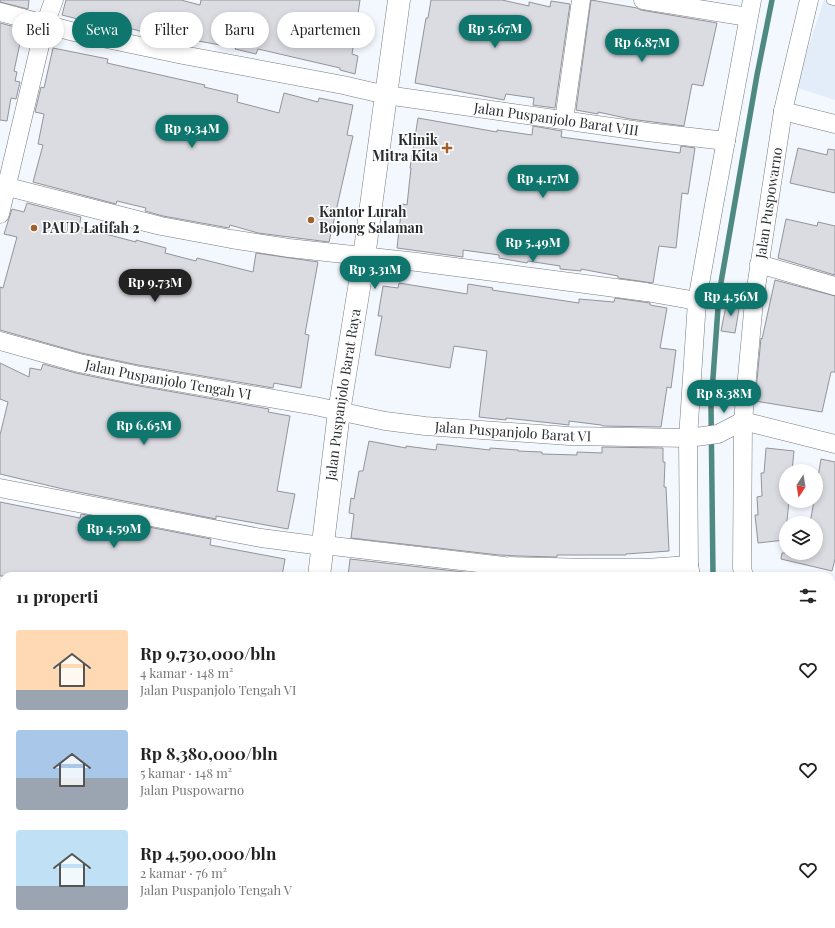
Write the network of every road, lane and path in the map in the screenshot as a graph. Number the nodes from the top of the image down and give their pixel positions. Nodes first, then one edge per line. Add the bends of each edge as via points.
1 (54, 0) edge
2 (399, 0) edge
3 (581, 0) edge
4 (643, 0) edge
5 (752, 0) edge
6 (809, 0) edge
7 (831, 0) edge
8 (835, 1) edge
9 (0, 12) edge
10 (50, 12) edge
11 (12, 15) edge
12 (748, 17) junction
13 (64, 29) edge
14 (39, 48) edge
15 (386, 95) junction
16 (783, 111) junction
17 (564, 120) junction
18 (835, 124) edge
19 (726, 141) junction
20 (3, 186) edge
21 (0, 214) edge
22 (364, 257) junction
23 (759, 264) junction
24 (835, 286) edge
25 (698, 301) junction
26 (0, 340) edge
27 (339, 412) junction
28 (743, 421) junction
29 (693, 438) junction
30 (835, 444) edge
31 (0, 488) edge
32 (322, 546) junction
33 (690, 571) edge
34 (319, 572) edge
35 (743, 572) edge

1 - 10 street
2 - 15 street, Jalan Puspanjolo Barat Raya
3 - 17 street
4 - 12 street
5 - 12 street
6 - 16 street, Jalan Puspowarno
7 - 8 lane
9 - 11 street, Jalan Puspanjolo Barat VIII
12 - 19 street
13 - 15 street, Jalan Puspanjolo Barat VIII
14 - 20 street
15 - 17 street, Jalan Puspanjolo Barat VIII
15 - 22 street, Jalan Puspanjolo Barat Raya
16 - 18 street
16 - 23 street, Jalan Puspowarno
17 - 19 street, Jalan Puspanjolo Barat VIII
19 - 25 street
20 - 21 street
20 - 22 street via 161,226 231,239
22 - 25 street via 646,292
22 - 27 street, Jalan Puspanjolo Barat Raya
23 - 24 street
23 - 28 street, Jalan Puspowarno
25 - 29 street
26 - 27 street, Jalan Puspanjolo Tengah VI via 79,363
27 - 29 street, Jalan Puspanjolo Barat VI via 425,426 517,433
27 - 32 street, Jalan Puspanjolo Barat Raya
28 - 29 street, Jalan Puspanjolo Barat VI via 718,434
28 - 30 street
28 - 35 street, Jalan Puspowarno
29 - 33 street
31 - 32 street via 261,538
32 - 33 street via 504,566
32 - 34 street, Jalan Puspanjolo Barat Raya

